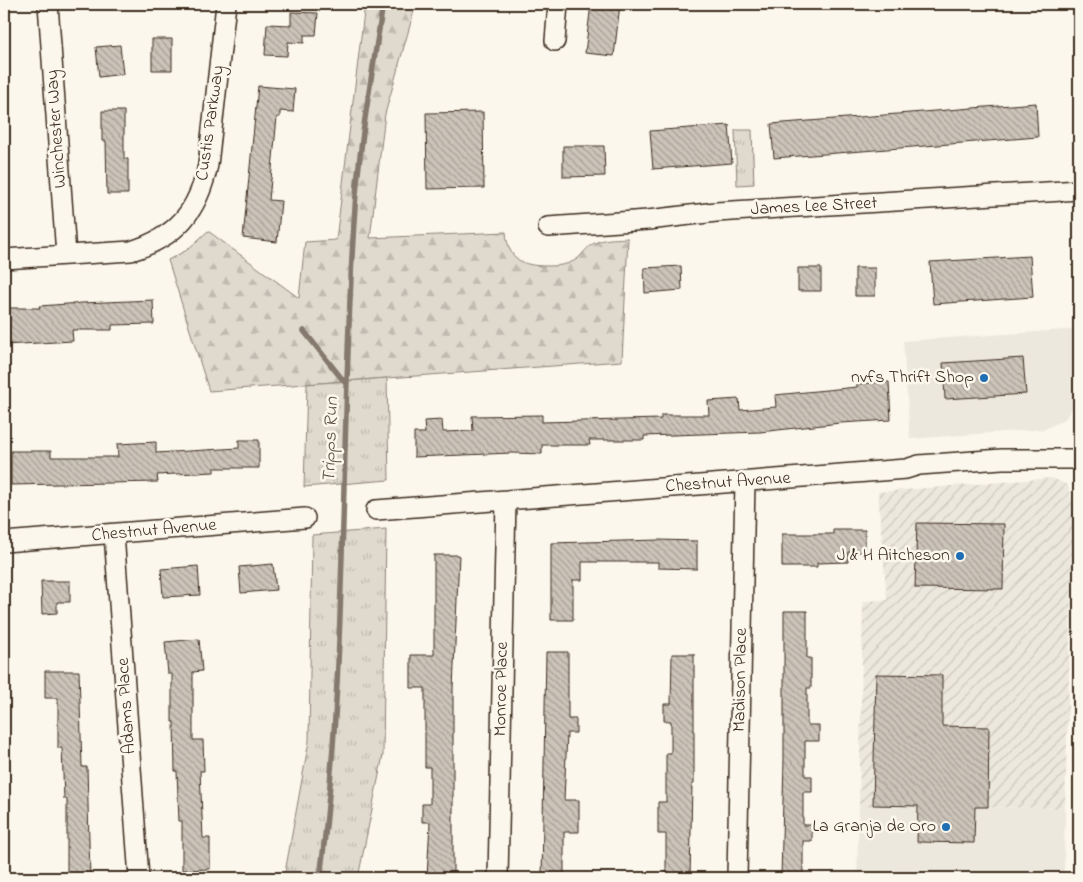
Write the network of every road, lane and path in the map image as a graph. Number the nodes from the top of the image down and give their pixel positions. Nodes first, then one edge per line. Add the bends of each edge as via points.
1 (48, 4) edge
2 (558, 4) edge
3 (226, 8) edge
4 (555, 42) dead end
5 (1079, 190) edge
6 (548, 227) dead end
7 (66, 255) junction
8 (4, 259) edge
9 (1079, 459) edge
10 (745, 482) junction
11 (506, 500) junction
12 (376, 510) dead end
13 (305, 518) dead end
14 (114, 534) junction
15 (4, 542) edge
16 (140, 878) edge
17 (498, 878) edge
18 (737, 878) edge

1 - 7 street, Winchester Way
2 - 4 street
3 - 7 street, Custis Parkway via 208,165 193,207 167,236 149,245 131,251
5 - 6 street, James Lee Street via 716,212
7 - 8 street, Custis Parkway
9 - 10 street, Chestnut Avenue via 1011,459 919,465 906,469
10 - 11 street, Chestnut Avenue
10 - 18 street, Madison Place
11 - 12 street, Chestnut Avenue
11 - 17 street, Monroe Place
13 - 14 street, Chestnut Avenue
14 - 15 street, Chestnut Avenue
14 - 16 street, Adams Place

